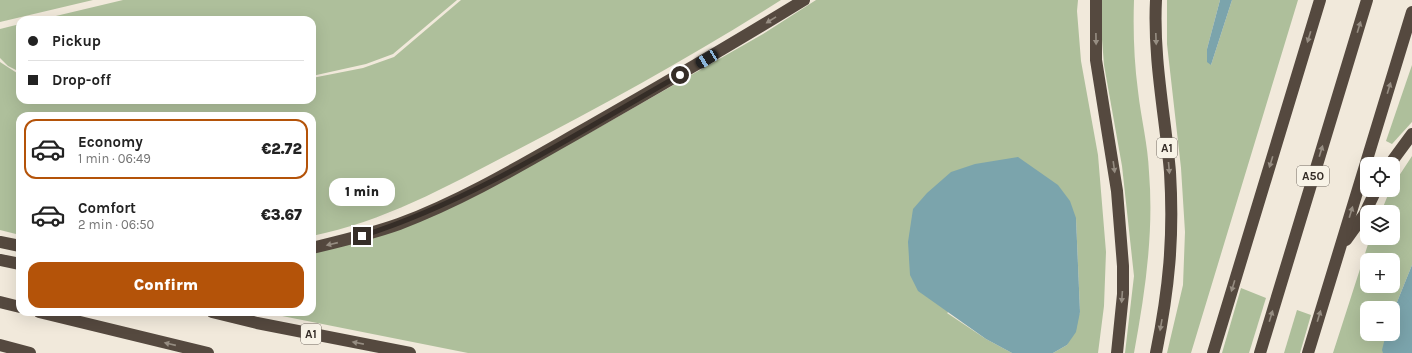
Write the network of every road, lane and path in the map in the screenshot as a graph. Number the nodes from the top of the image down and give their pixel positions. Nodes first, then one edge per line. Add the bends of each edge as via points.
1 (804, 0) edge
2 (1096, 0) edge
3 (1156, 0) edge
4 (1320, 0) edge
5 (1367, 0) edge
6 (1412, 12) edge
7 (1412, 134) edge
8 (1395, 157) edge
9 (1373, 197) edge
10 (0, 242) edge
11 (16, 245) edge
12 (316, 247) edge
13 (1339, 249) junction
14 (0, 260) edge
15 (16, 263) edge
16 (0, 302) edge
17 (16, 306) edge
18 (55, 316) edge
19 (228, 316) edge
20 (0, 345) edge
21 (30, 353) edge
22 (208, 353) edge
23 (410, 353) edge
24 (1117, 353) edge
25 (1156, 353) edge
26 (1213, 353) edge
27 (1260, 353) edge
28 (1308, 353) edge

1 -> 12 highway via 680,75 446,204 400,224
2 -> 24 highway via 1096,60 1117,191 1123,266
3 -> 25 highway, A1 via 1156,46 1168,153 1172,227 1167,290
4 -> 26 highway
27 -> 5 highway, A50
13 -> 6 highway
7 - 8 highway
9 - 13 highway via 1364,215
10 - 11 highway
28 -> 13 highway
14 - 15 highway
16 - 17 highway
22 -> 18 highway
23 -> 19 highway, A1
20 - 21 highway

